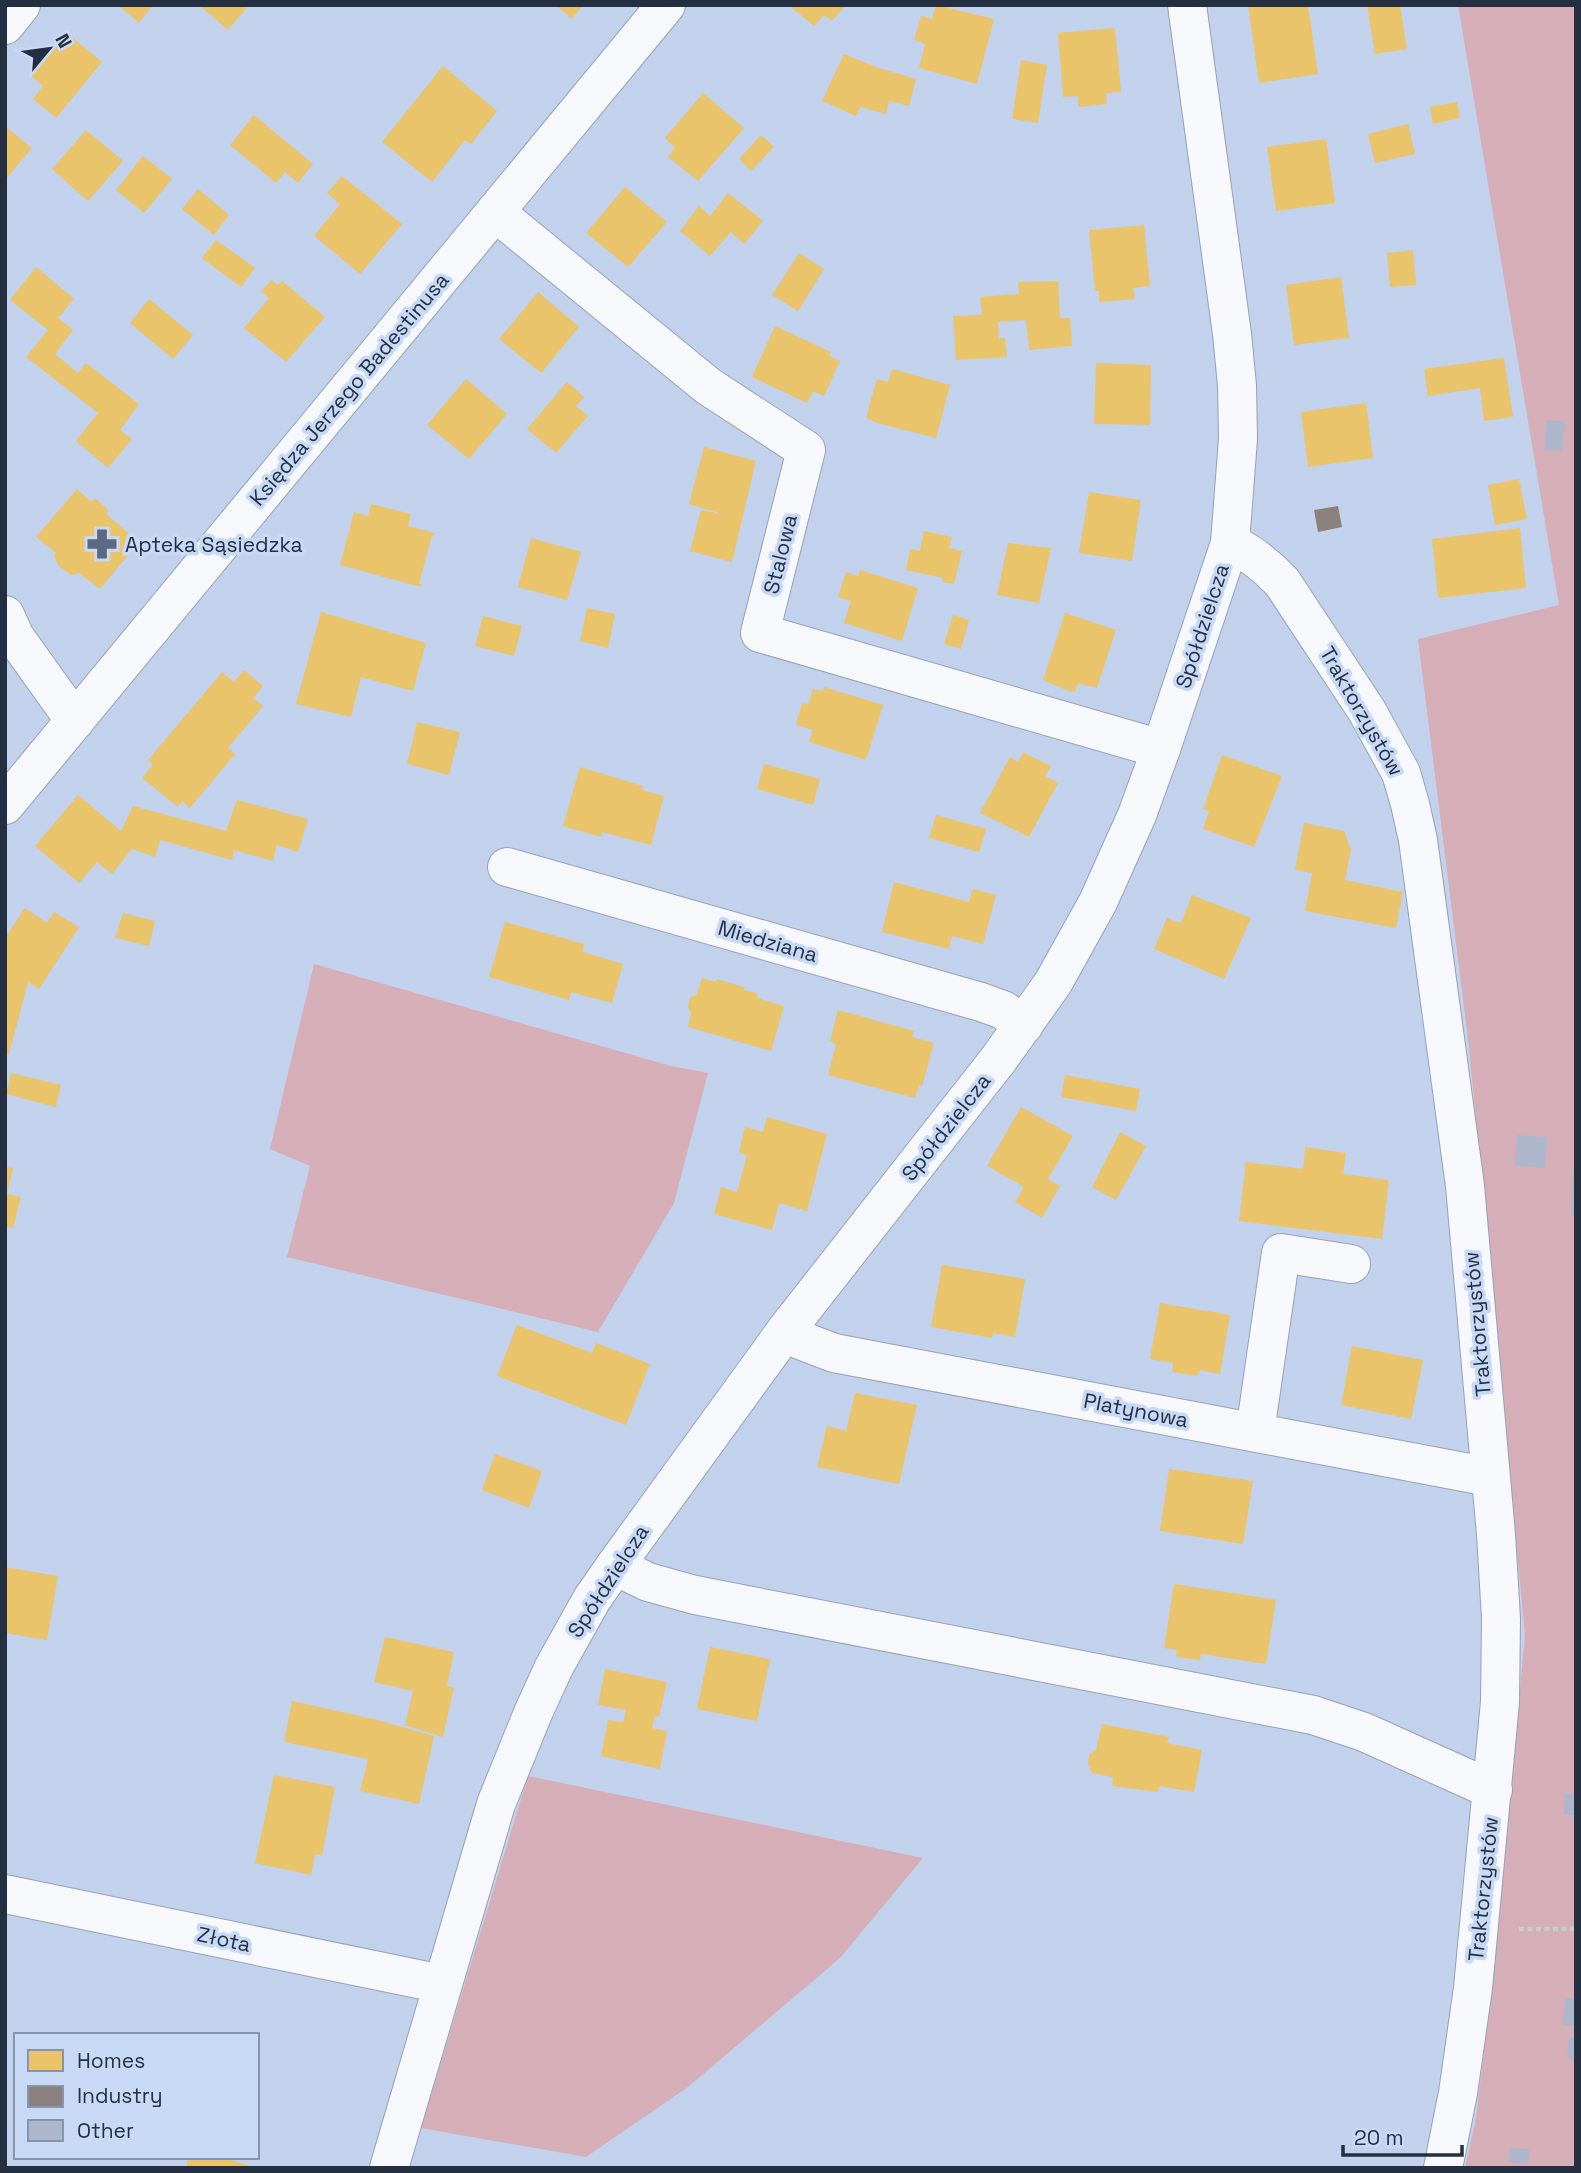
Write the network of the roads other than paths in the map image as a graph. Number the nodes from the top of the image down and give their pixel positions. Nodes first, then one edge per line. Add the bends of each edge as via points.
1 (21, 5) edge
2 (666, 5) edge
3 (1187, 5) edge
4 (5, 24) edge
5 (495, 212) junction
6 (1230, 543) junction
7 (5, 615) edge
8 (75, 721) junction
9 (1161, 749) junction
10 (5, 805) edge
11 (507, 867) dead end
12 (1024, 1025) junction
13 (1351, 1264) dead end
14 (787, 1329) junction
15 (1255, 1432) junction
16 (1490, 1477) junction
17 (615, 1566) junction
18 (1493, 1790) junction
19 (5, 1894) edge
20 (443, 1984) junction
21 (389, 2168) edge
22 (1443, 2168) edge

1 - 4 street
2 - 5 street, Księdza Jerzego Badestinusa
3 - 6 street, Spółdzielcza via 1237,385
5 - 8 street, Księdza Jerzego Badestinusa
5 - 9 street, Stalowa via 708,386 806,450 760,633
6 - 9 street, Spółdzielcza
6 - 16 street, Traktorzystów via 1264,564 1297,603 1380,733 1401,773 1410,804 1465,1186
7 - 8 street via 15,637
8 - 10 street, Księdza Jerzego Badestinusa
9 - 12 street, Spółdzielcza via 1098,902
11 - 12 street, Miedziana via 981,1002
12 - 14 street, Spółdzielcza
13 - 15 street via 1281,1253
14 - 15 street, Platynowa via 800,1340 834,1353
14 - 17 street, Spółdzielcza
15 - 16 street, Platynowa
16 - 18 street, Traktorzystów via 1501,1619
17 - 18 street via 648,1582 695,1595 1313,1715 1364,1732
17 - 20 street, Spółdzielcza via 554,1667 512,1761
18 - 22 street, Traktorzystów via 1466,2045
19 - 20 street, Złota
20 - 21 street, Spółdzielcza

